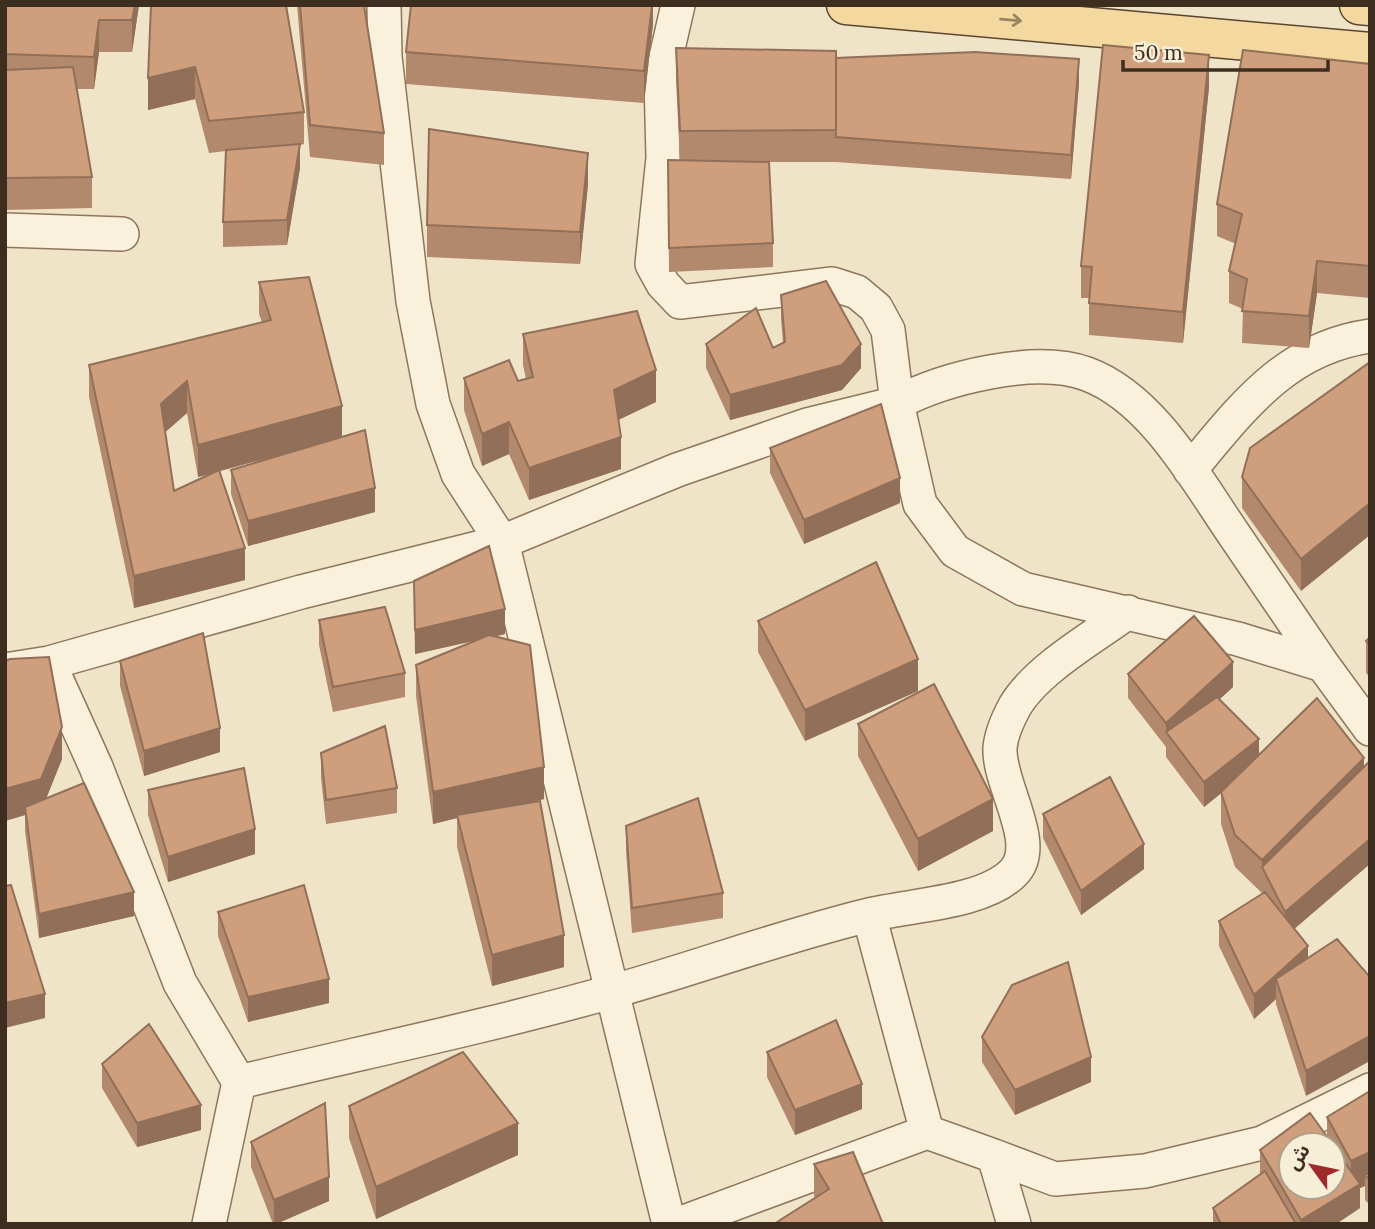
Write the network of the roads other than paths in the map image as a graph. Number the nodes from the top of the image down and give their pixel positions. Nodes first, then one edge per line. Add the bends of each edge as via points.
1 (384, 5) edge
2 (678, 5) edge
3 (845, 5) edge
4 (1359, 5) edge
5 (1370, 6) edge
6 (1370, 52) edge
7 (5, 230) edge
8 (122, 234) dead end
9 (1370, 336) edge
10 (897, 403) junction
11 (1190, 470) junction
12 (502, 542) junction
13 (1128, 612) junction
14 (49, 663) junction
15 (1323, 665) junction
16 (5, 670) edge
17 (1370, 729) edge
18 (869, 915) junction
19 (612, 992) junction
20 (239, 1082) junction
21 (1370, 1090) edge
22 (927, 1132) junction
23 (994, 1156) junction
24 (209, 1224) edge
25 (669, 1224) edge
26 (679, 1224) edge
27 (1014, 1224) edge

1 - 12 street via 385,57 413,301 433,404 458,474
2 - 10 street via 661,79 663,158 652,264 663,284 680,302 832,284 857,292 876,308 888,330
3 -> 6 main road
4 - 5 main road
7 - 8 street
9 - 11 street via 1339,340 1297,359 1247,402
10 - 11 street via 917,392 1009,369 1067,369 1088,374 1116,391 1167,437
10 - 12 street via 807,425 677,470
10 - 13 street via 920,504 955,551 1023,589
11 - 15 street
12 - 14 street
12 - 19 street
13 - 15 street
13 - 18 street via 1045,672 1016,704 1006,727 1000,747 1002,769 1024,841 1024,857 1016,871 1000,884 974,894
14 - 16 street
14 - 20 street via 96,767 180,983
15 - 17 street
18 - 19 street
18 - 22 street
19 - 20 street
19 - 25 street
20 - 24 street
21 - 23 street via 1262,1143 1145,1171 1055,1179
22 - 23 street
22 - 26 street
23 - 27 street

